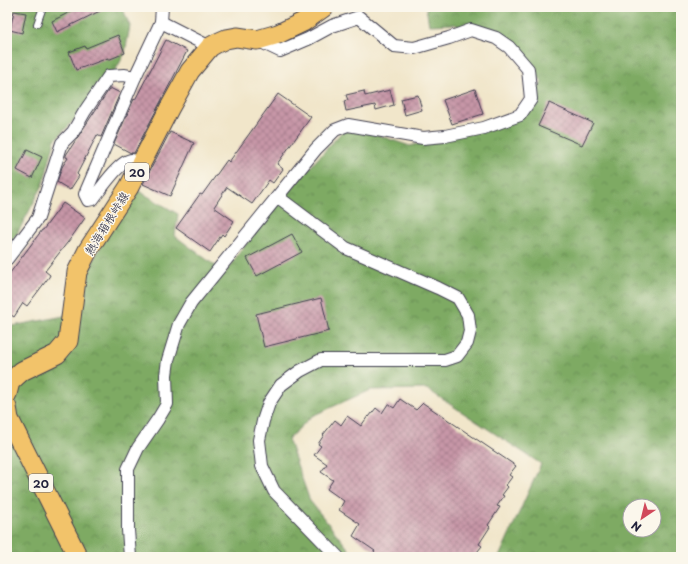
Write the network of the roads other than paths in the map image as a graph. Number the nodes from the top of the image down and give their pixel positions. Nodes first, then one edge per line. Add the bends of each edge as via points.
1 (43, 7) edge
2 (162, 7) edge
3 (324, 7) edge
4 (161, 22) junction
5 (37, 24) dead end
6 (258, 40) junction
7 (210, 47) junction
8 (135, 77) junction
9 (141, 163) junction
10 (278, 197) junction
11 (7, 259) edge
12 (7, 394) edge
13 (7, 407) edge
14 (78, 557) edge
15 (130, 557) edge
16 (338, 557) edge

1 - 5 lane
2 - 4 street
3 - 6 main road, 熱海箱根峠線 / 20 via 303,22
4 - 7 street
4 - 8 street
6 - 7 main road, 熱海箱根峠線 / 20 via 237,37
6 - 10 street via 280,51 332,26 359,17 394,46 414,48 471,30 496,38 509,47 528,69 531,99 520,116 484,128 424,138 348,125 335,130 316,149
7 - 9 main road, 熱海箱根峠線 / 20 via 190,71
8 - 9 street via 85,194 88,200 93,199 125,162 132,160
8 - 11 street via 109,76 73,132 62,143 38,218
9 - 12 main road, 熱海箱根峠線 / 20 via 77,272 68,341 57,354 22,371 10,382
10 - 15 street via 191,304 179,324 168,360 167,404 138,448 128,469
10 - 16 street via 346,248 458,298 468,315 470,331 467,344 458,356 445,360 321,360 281,385 269,403 259,440 262,466 274,491
13 - 14 main road, 20 via 9,419

